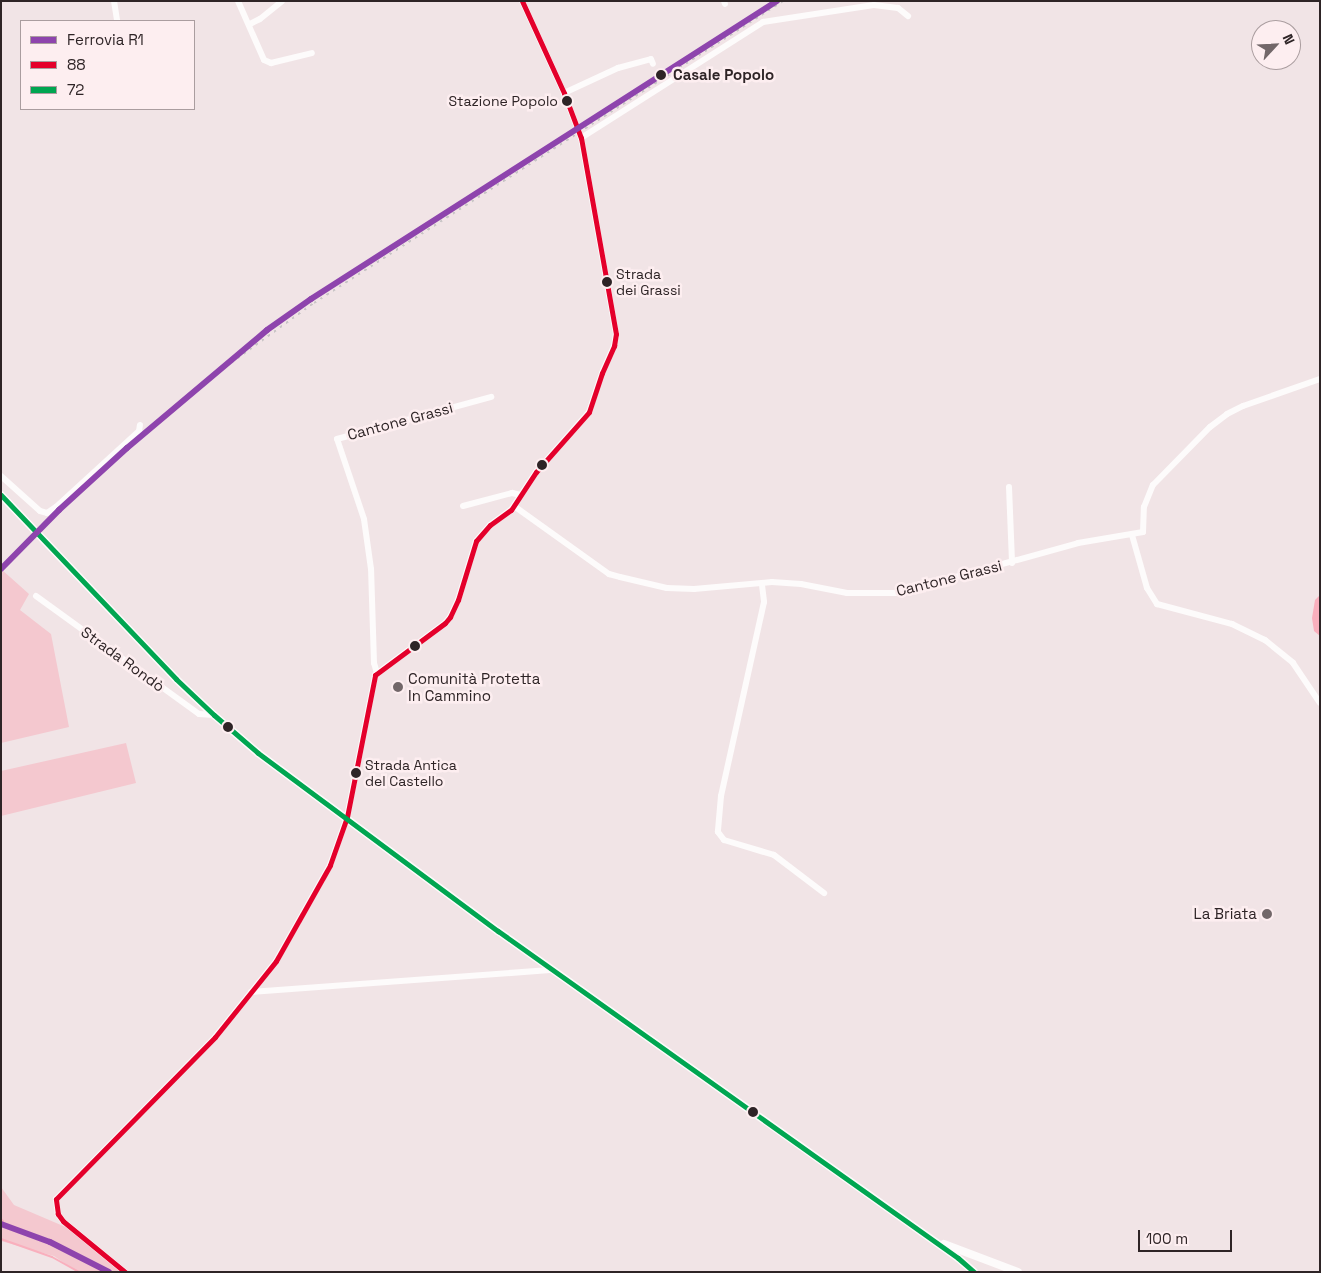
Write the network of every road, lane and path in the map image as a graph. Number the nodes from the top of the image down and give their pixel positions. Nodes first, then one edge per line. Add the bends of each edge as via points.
1 (114, 1) edge
2 (238, 1) edge
3 (282, 1) edge
4 (522, 1) edge
5 (908, 16) dead end
6 (117, 20) edge
7 (250, 24) junction
8 (312, 54) dead end
9 (653, 64) dead end
10 (564, 93) junction
11 (580, 135) junction
12 (1320, 379) edge
13 (491, 397) dead end
14 (140, 425) dead end
15 (1, 476) edge
16 (1009, 487) dead end
17 (1, 495) edge
18 (520, 495) junction
19 (463, 506) dead end
20 (514, 506) junction
21 (1132, 536) junction
22 (1012, 563) junction
23 (762, 585) junction
24 (36, 596) dead end
25 (377, 673) junction
26 (1320, 703) edge
27 (214, 716) junction
28 (346, 817) junction
29 (824, 892) dead end
30 (553, 970) junction
31 (251, 992) junction
32 (928, 1238) junction
33 (964, 1262) junction
34 (1016, 1271) edge
35 (125, 1272) edge
36 (968, 1272) edge
37 (974, 1272) edge
38 (998, 1272) edge

1 - 6 street
2 - 7 street
3 - 7 street via 260,20
4 - 10 street
5 - 11 street via 898,8 874,5 763,22
7 - 8 street via 264,60 271,63
9 - 10 street via 651,58 618,68
10 - 11 street
11 - 18 street via 616,340 589,412
12 - 21 street via 1243,406 1210,427 1153,486 1144,507 1143,532
13 - 25 street, Cantone Grassi via 337,439 364,519 371,569
14 - 15 street via 139,431 47,513 40,511
16 - 22 street
17 - 27 main road
18 - 19 street via 512,493
18 - 20 street
20 - 23 street, Cantone Grassi via 609,574 667,588
20 - 25 street via 476,541 458,600 445,623
21 - 22 street, Cantone Grassi via 1125,534 1078,543
21 - 26 street via 1147,588 1157,604 1232,624 1264,640 1293,663
22 - 23 street, Cantone Grassi via 898,593 847,593 772,582
23 - 29 street via 764,602 721,796 718,832 724,840 774,855
24 - 27 street, Strada Rondò via 199,714
25 - 28 street, Cantone Grassi via 371,684
27 - 28 main road
28 - 30 main road
28 - 31 street, Cantone Grassi via 330,865 276,961
30 - 31 street
30 - 32 main road
31 - 35 street, Cantone Grassi via 215,1037 56,1199 58,1214 63,1221
32 - 33 main road
32 - 34 main road
33 - 36 street
33 - 37 main road
34 - 38 main road

